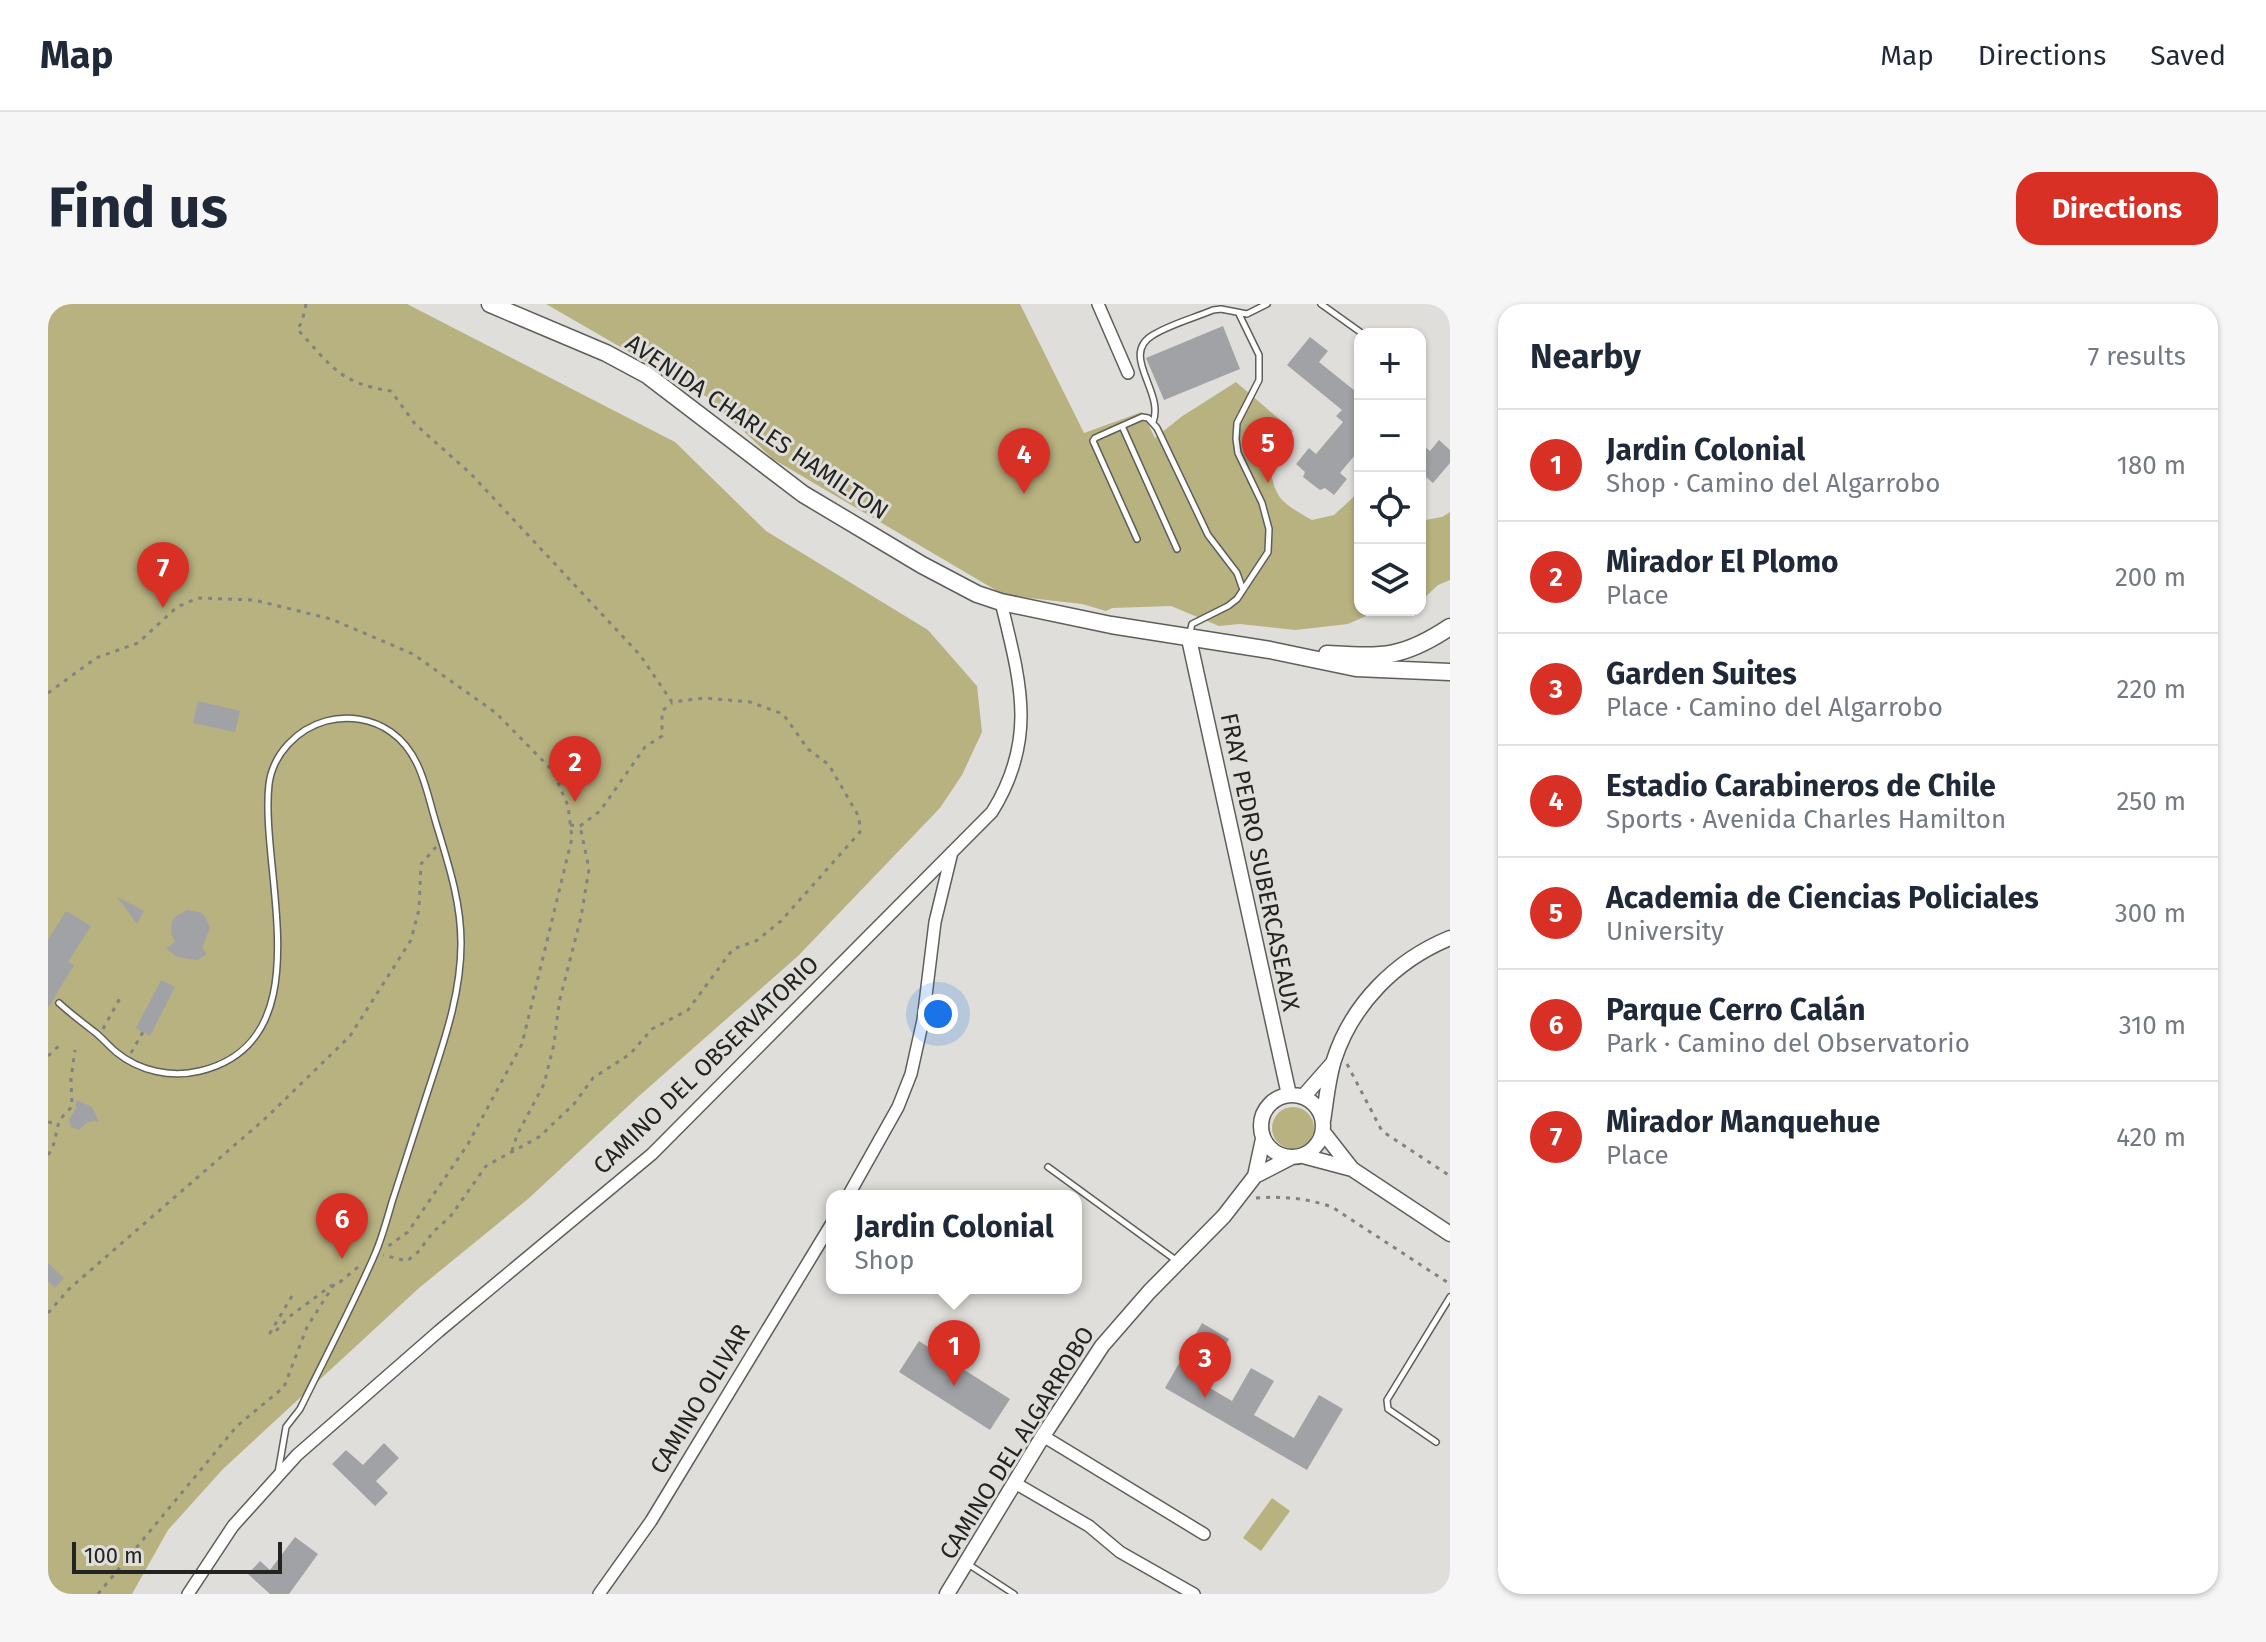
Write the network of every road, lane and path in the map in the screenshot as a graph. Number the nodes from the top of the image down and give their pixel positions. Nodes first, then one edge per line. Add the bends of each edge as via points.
1 (306, 304) edge
2 (1098, 304) edge
3 (1267, 304) edge
4 (1321, 304) edge
5 (491, 305) edge
6 (1239, 314) junction
7 (1355, 328) edge
8 (1128, 373) dead end
9 (1153, 422) junction
10 (1122, 426) junction
11 (1137, 539) dead end
12 (1177, 549) dead end
13 (1243, 590) junction
14 (1001, 602) junction
15 (1450, 627) edge
16 (1189, 639) junction
17 (1270, 650) junction
18 (1450, 672) edge
19 (48, 693) edge
20 (672, 702) junction
21 (570, 825) junction
22 (580, 826) junction
23 (442, 843) junction
24 (952, 851) junction
25 (1450, 938) edge
26 (120, 998) dead end
27 (59, 1003) dead end
28 (143, 1032) dead end
29 (99, 1036) junction
30 (62, 1043) dead end
31 (75, 1050) dead end
32 (48, 1056) edge
33 (1335, 1058) junction
34 (128, 1060) junction
35 (1296, 1096) junction
36 (48, 1122) edge
37 (56, 1123) junction
38 (1323, 1127) junction
39 (1263, 1139) junction
40 (512, 1151) junction
41 (48, 1155) edge
42 (1297, 1157) junction
43 (1048, 1167) dead end
44 (1352, 1169) junction
45 (1255, 1176) junction
46 (1450, 1176) edge
47 (851, 1190) edge
48 (1080, 1190) edge
49 (1082, 1192) edge
50 (1236, 1200) junction
51 (826, 1233) edge
52 (1450, 1234) edge
53 (377, 1251) junction
54 (1180, 1263) junction
55 (335, 1283) junction
56 (1450, 1284) edge
57 (292, 1296) dead end
58 (1450, 1297) edge
59 (48, 1313) edge
60 (1043, 1436) junction
61 (1436, 1442) dead end
62 (278, 1474) junction
63 (1015, 1483) junction
64 (1204, 1534) dead end
65 (966, 1563) junction
66 (98, 1594) edge
67 (188, 1594) edge
68 (599, 1594) edge
69 (947, 1594) edge
70 (1014, 1594) edge
71 (1194, 1594) edge

1 - 20 path via 297,329 332,369 391,391 415,424 471,474 640,655
2 - 8 street
3 - 6 lane
4 - 7 lane
5 - 14 main road, AVENIDA CHARLES HAMILTON via 647,375 803,494 922,565
6 - 9 lane via 1213,310 1152,335 1141,346 1139,354 1157,404
6 - 13 lane via 1259,355 1259,380 1237,423 1236,439 1269,529 1268,552
9 - 10 lane via 1142,417
9 - 13 lane via 1208,535 1237,573
10 - 11 lane via 1093,441
10 - 12 lane
13 - 16 lane via 1228,606 1192,624
14 - 16 main road, AVENIDA CHARLES HAMILTON
14 - 24 street, CAMINO DEL OBSERVATORIO via 1021,691 1020,745 1010,780 992,812
15 - 17 main road, AVENIDA CHARLES HAMILTON via 1422,644 1381,657
16 - 17 main road, AVENIDA CHARLES HAMILTON
16 - 35 street, FRAY PEDRO SUBERCASEAUX
17 - 18 main road, AVENIDA CHARLES HAMILTON via 1356,668
19 - 21 path via 96,658 138,643 177,607 198,598 276,605 331,619 413,654 496,713 553,771
20 - 22 path via 661,716 662,736 645,747 600,811
20 - 40 path via 750,702 783,714 808,749 829,765 859,817 860,832 781,921 756,941 733,949 688,1010 652,1029 630,1054 593,1078 539,1137
21 - 22 path
21 - 53 path via 572,838 522,1044 468,1144 408,1232
22 - 40 path via 589,869 581,917 544,1084
23 - 34 lane via 415,759 390,731 344,718 320,722 299,734 276,762 269,785 277,928 276,991 266,1019 249,1043 213,1067 169,1073
23 - 53 lane via 458,903 458,987
23 - 59 path via 421,864 411,940 350,1036
24 - 47 street via 911,1074
24 - 62 street, CAMINO DEL OBSERVATORIO via 652,1154
25 - 33 street via 1417,954 1374,990 1357,1011
26 - 29 path
27 - 29 lane
28 - 34 path
29 - 34 lane
30 - 32 path
31 - 37 path via 72,1107
33 - 35 street
33 - 38 street
33 - 46 path via 1343,1057 1382,1131
35 - 38 street via 1316,1107
35 - 39 street via 1279,1097 1265,1110
36 - 37 path
37 - 41 path
38 - 42 street via 1319,1142
38 - 44 street
39 - 42 street via 1274,1152
39 - 45 street, CAMINO DEL ALGARROBO
40 - 53 path via 486,1166 450,1217 407,1261
42 - 44 street
42 - 45 street, CAMINO DEL ALGARROBO
43 - 48 lane
44 - 52 street
45 - 50 street, CAMINO DEL ALGARROBO
49 - 54 lane
50 - 54 street, CAMINO DEL ALGARROBO
50 - 56 path via 1278,1196 1332,1207
51 - 68 street, CAMINO OLIVAR via 651,1521
53 - 55 path
53 - 62 lane via 300,1409 286,1427
54 - 60 street, CAMINO DEL ALGARROBO via 1102,1346
55 - 57 path via 270,1333
55 - 66 path via 307,1327 284,1387 237,1426
58 - 61 lane via 1387,1400 1388,1409
60 - 63 street, CAMINO DEL ALGARROBO
60 - 64 street
62 - 67 street, CAMINO DEL OBSERVATORIO via 233,1526
63 - 65 street, CAMINO DEL ALGARROBO
63 - 71 street
65 - 69 street, CAMINO DEL ALGARROBO
65 - 70 lane

